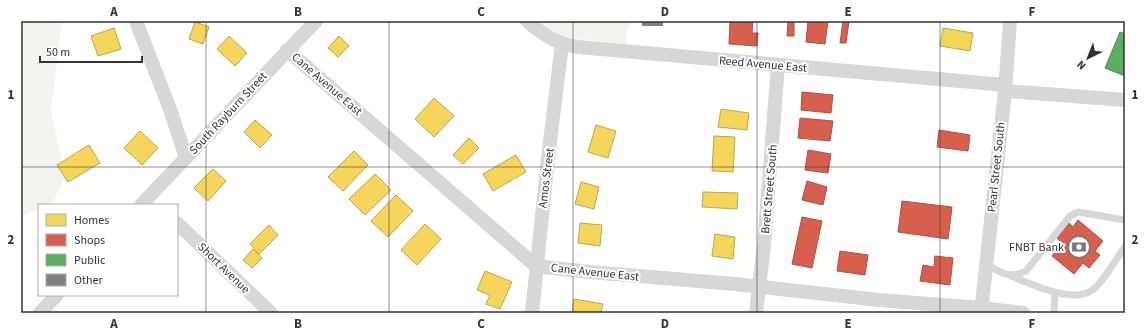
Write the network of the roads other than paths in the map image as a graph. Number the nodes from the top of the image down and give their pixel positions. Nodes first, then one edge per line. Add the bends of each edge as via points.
1 (136, 21) edge
2 (316, 21) edge
3 (528, 21) edge
4 (1010, 21) edge
5 (562, 44) junction
6 (287, 50) junction
7 (778, 65) junction
8 (1005, 88) junction
9 (1125, 100) edge
10 (186, 158) junction
11 (149, 203) edge
12 (1125, 220) edge
13 (178, 224) edge
14 (1125, 247) edge
15 (986, 263) junction
16 (536, 266) junction
17 (1008, 275) junction
18 (758, 286) junction
19 (1055, 293) junction
20 (56, 296) edge
21 (981, 310) edge
22 (42, 312) edge
23 (271, 313) edge
24 (532, 313) edge
25 (756, 313) edge
26 (1023, 313) edge
27 (1054, 313) edge

1 - 10 street
2 - 6 street, South Rayburn Street
3 - 5 street, Reed Avenue East via 547,37
4 - 8 street, Pearl Street South
5 - 7 street, Reed Avenue East
5 - 16 street, Amos Street
6 - 10 street, South Rayburn Street
6 - 16 street, Cane Avenue East
7 - 8 street, Reed Avenue East
7 - 18 street, Brett Street South
8 - 9 street, Reed Avenue East
8 - 15 street, Pearl Street South
10 - 11 street, South Rayburn Street
12 - 17 lane via 1078,212 1070,216 1026,271
13 - 23 street, Short Avenue
14 - 19 lane via 1095,288 1085,294
15 - 17 lane via 996,271
15 - 21 street, Pearl Street South
16 - 18 street, Cane Avenue East
16 - 24 street, Amos Street
17 - 19 lane
18 - 21 street, Cane Avenue East
18 - 25 street, Brett Street South
19 - 27 lane
20 - 22 street
21 - 26 street, Cane Avenue East

